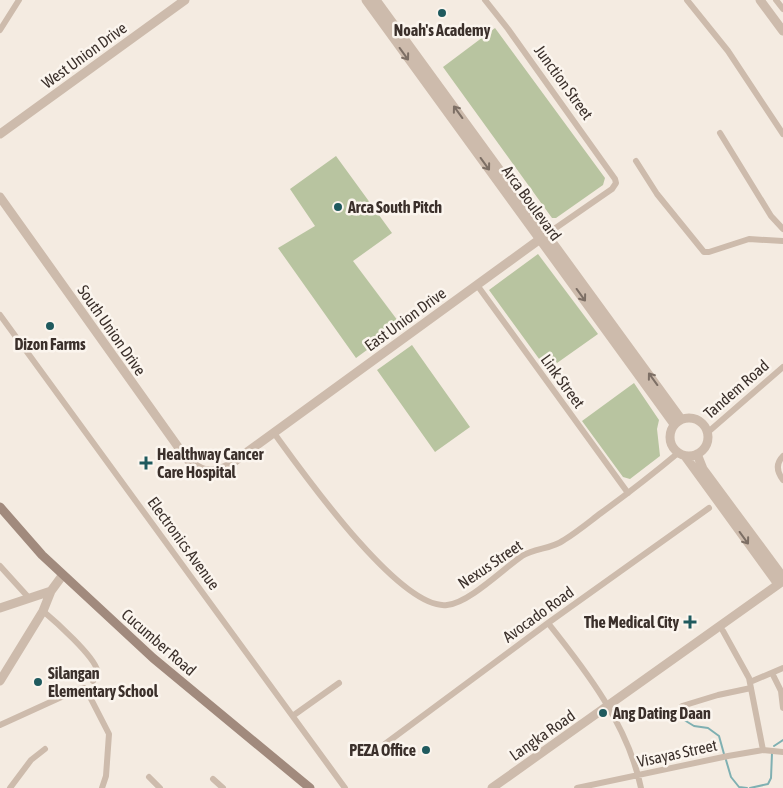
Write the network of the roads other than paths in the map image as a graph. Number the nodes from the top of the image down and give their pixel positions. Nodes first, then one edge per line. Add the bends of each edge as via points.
1 (19, 0) edge
2 (186, 0) edge
3 (366, 0) edge
4 (376, 0) edge
5 (485, 0) edge
6 (688, 0) edge
7 (760, 0) edge
8 (776, 0) edge
9 (783, 9) edge
10 (0, 30) edge
11 (783, 31) edge
12 (720, 133) dead end
13 (0, 134) edge
14 (783, 134) edge
15 (636, 161) dead end
16 (616, 183) joint
17 (0, 197) edge
18 (783, 229) edge
19 (543, 236) junction
20 (783, 241) edge
21 (477, 285) junction
22 (0, 315) edge
23 (783, 367) edge
24 (678, 421) junction
25 (274, 433) junction
26 (707, 433) junction
27 (681, 454) junction
28 (697, 454) junction
29 (783, 456) edge
30 (207, 471) joint
31 (783, 480) edge
32 (628, 493) junction
33 (0, 507) edge
34 (709, 508) dead end
35 (0, 566) edge
36 (62, 576) junction
37 (781, 580) edge
38 (51, 591) junction
39 (29, 598) junction
40 (0, 608) edge
41 (43, 611) junction
42 (548, 622) junction
43 (724, 632) dead end
44 (783, 668) edge
45 (772, 673) junction
46 (0, 681) edge
47 (93, 682) dead end
48 (339, 683) dead end
49 (750, 685) junction
50 (609, 706) junction
51 (682, 706) dead end
52 (783, 708) edge
53 (294, 715) junction
54 (0, 725) edge
55 (385, 744) dead end
56 (45, 749) dead end
57 (763, 750) junction
58 (783, 752) edge
59 (639, 776) junction
60 (149, 777) dead end
61 (213, 779) dead end
62 (10, 788) edge
63 (102, 788) edge
64 (160, 788) edge
65 (223, 788) edge
66 (310, 788) edge
67 (345, 788) edge
68 (492, 788) edge
69 (577, 788) edge
70 (641, 788) edge

1 - 10 street
2 - 13 street, West Union Drive
3 -> 19 street, Arca Boulevard
19 -> 4 street, Arca Boulevard
5 - 16 street, Junction Street via 613,174
6 - 14 street via 728,51
7 - 11 street
8 - 9 street
12 - 18 street via 771,216
15 - 20 street via 657,194 704,252 749,239
16 - 19 street, East Union Drive via 612,189
17 - 30 street, South Union Drive via 186,458 195,467
19 - 21 street, East Union Drive
19 - 24 street, Arca Boulevard
21 - 25 street, East Union Drive
21 - 32 street, Link Street
22 - 53 street, Electronics Avenue
23 - 26 street, Tandem Road
24 - 26 street via 686,417 697,419
24 - 27 street via 671,428 669,438
25 - 30 street, East Union Drive via 228,466
25 - 32 street, Nexus Street via 371,556 390,576 432,604 446,606 457,603 528,553 563,541
26 - 28 street via 707,443
27 - 28 street
27 - 32 street, Nexus Street
27 -> 37 street
28 - 37 street via 703,469
29 - 31 street via 777,470
33 - 36 main road, Cucumber Road
34 - 42 street, Avocado Road
35 - 39 street
36 - 38 street
36 - 66 main road, Cucumber Road via 153,658
37 - 50 street, Langka Road
38 - 39 street
38 - 41 street
39 - 40 street
41 - 46 street
41 - 47 street via 92,660 97,674
42 - 50 street
42 - 55 street, Avocado Road
43 - 49 street
44 - 45 street
45 - 49 street
45 - 52 street via 781,691
48 - 53 street
49 - 51 street
49 - 57 street
50 - 59 street via 625,736
50 - 68 street, Langka Road
53 - 67 street, Electronics Avenue
54 - 63 street via 84,688 109,734
56 - 62 street via 31,760
57 - 58 street, Visayas Street
57 - 59 street, Visayas Street
59 - 69 street, Visayas Street
59 - 70 street
60 - 64 street
61 - 65 street

